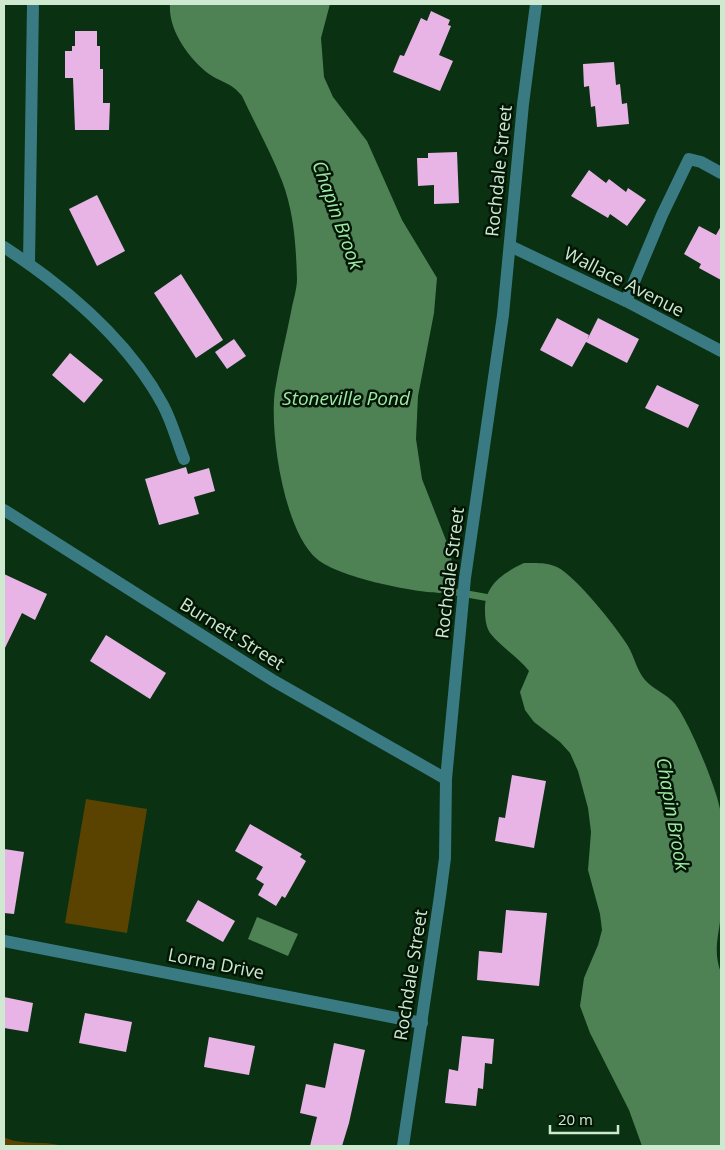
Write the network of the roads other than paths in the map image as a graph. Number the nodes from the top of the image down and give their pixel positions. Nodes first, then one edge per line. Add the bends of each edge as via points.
1 (32, 4) edge
2 (536, 4) edge
3 (721, 173) edge
4 (510, 246) junction
5 (4, 247) edge
6 (29, 264) junction
7 (626, 301) junction
8 (721, 351) edge
9 (184, 459) dead end
10 (4, 510) edge
11 (446, 779) junction
12 (4, 941) edge
13 (422, 1024) junction
14 (403, 1146) edge

1 - 6 street
2 - 4 street, Rochdale Street
3 - 7 street via 689,159
4 - 7 street, Wallace Avenue
4 - 11 street, Rochdale Street via 465,578
5 - 6 street
6 - 9 street via 94,319 143,374 163,405
7 - 8 street, Wallace Avenue
10 - 11 street, Burnett Street via 274,681
11 - 13 street, Rochdale Street via 445,858
12 - 13 street, Lorna Drive
13 - 14 street, Rochdale Street

